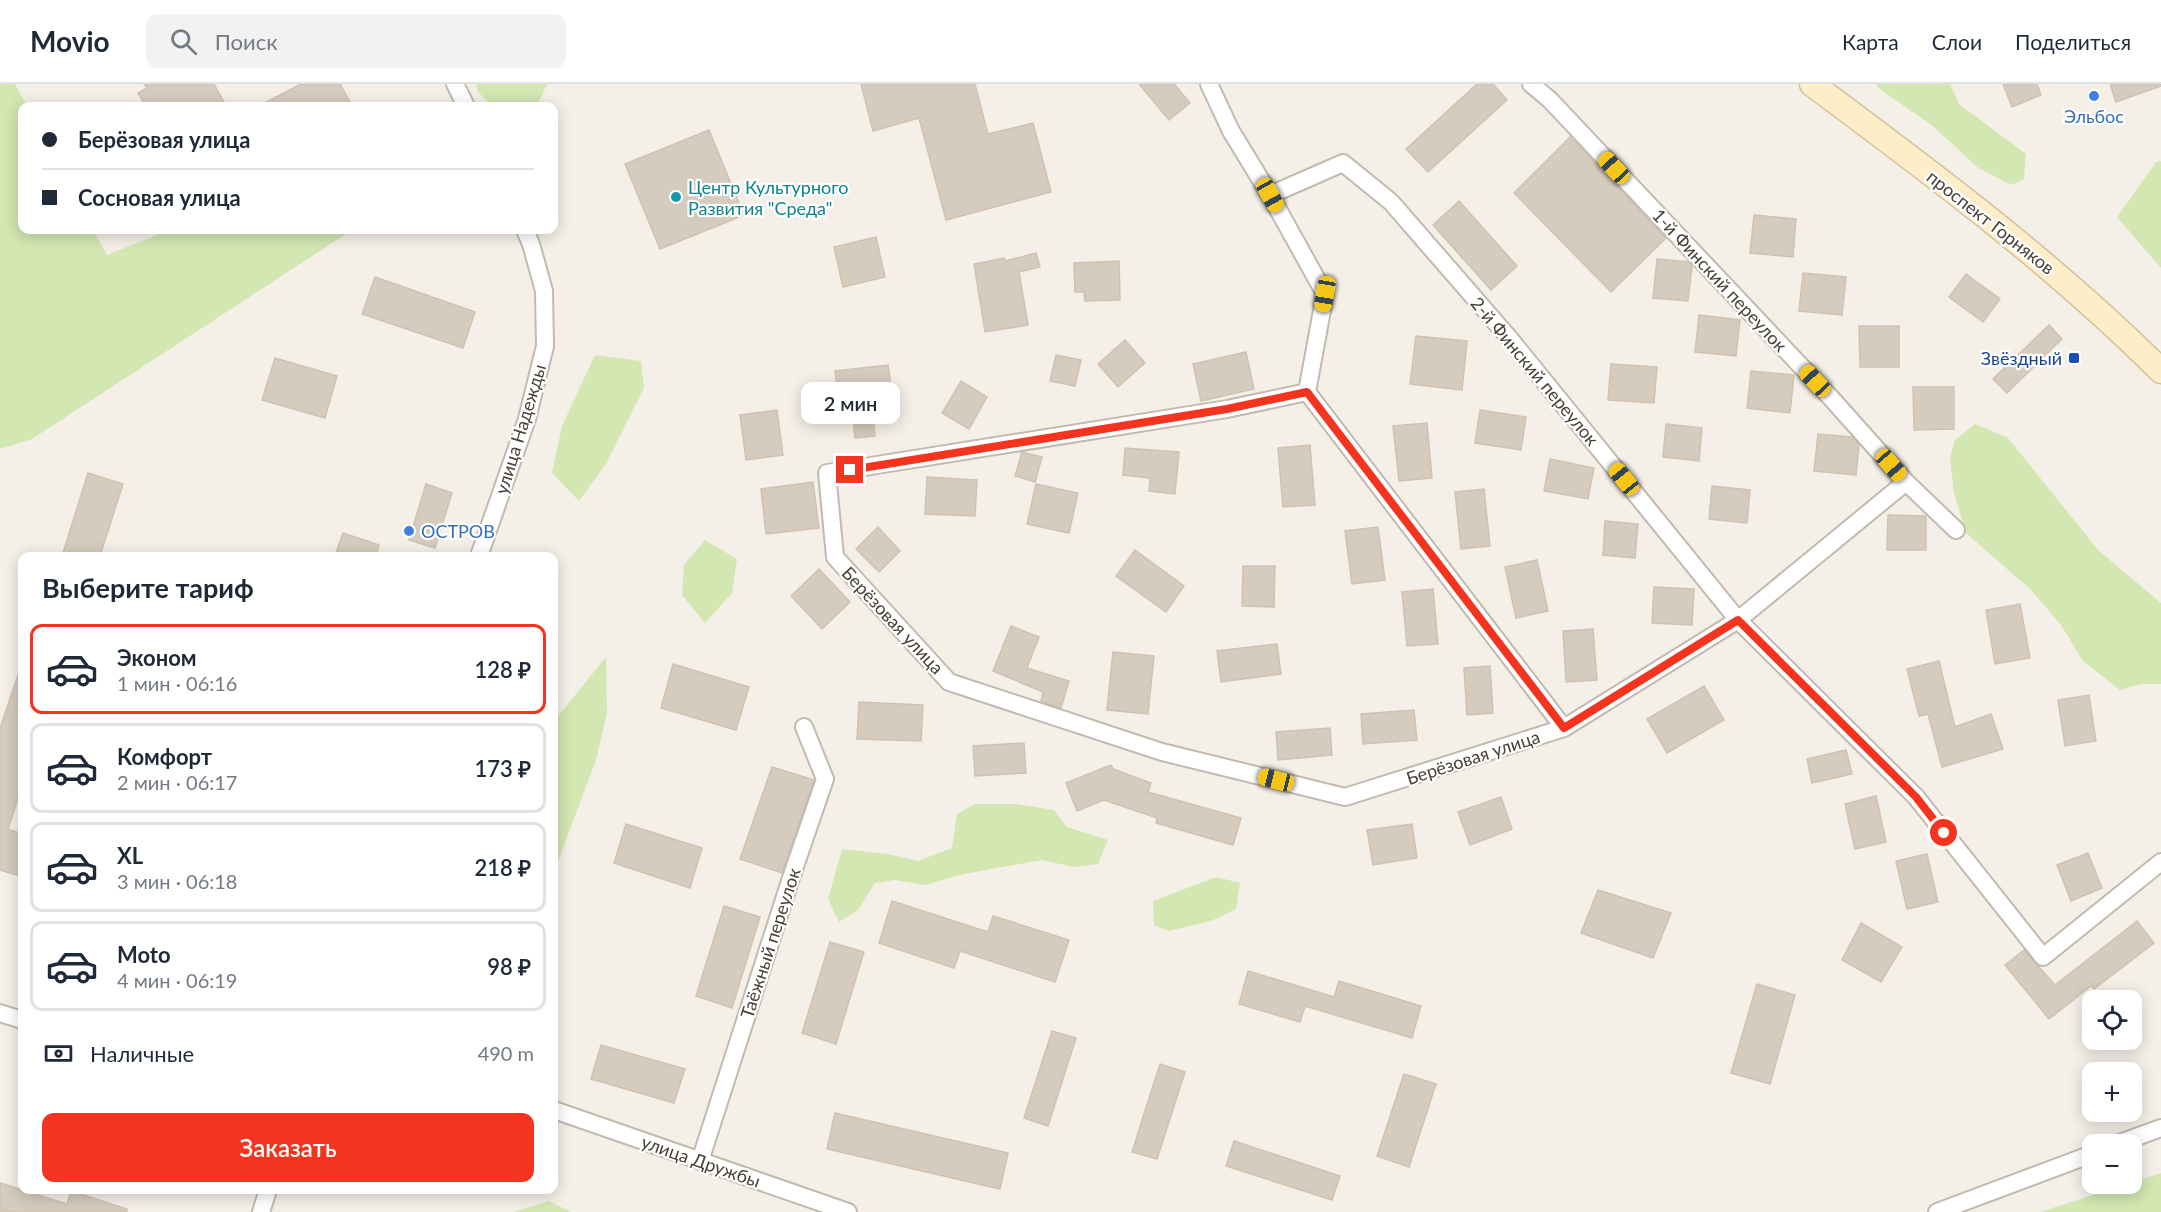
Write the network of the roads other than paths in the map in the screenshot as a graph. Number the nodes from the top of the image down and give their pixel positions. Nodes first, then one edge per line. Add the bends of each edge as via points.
1 (455, 84) edge
2 (1209, 84) edge
3 (1531, 84) edge
4 (1812, 84) edge
5 (464, 102) edge
6 (1270, 195) junction
7 (527, 234) edge
8 (2161, 371) edge
9 (1307, 392) junction
10 (1906, 482) junction
11 (1956, 530) dead end
12 (480, 552) edge
13 (1738, 620) junction
14 (804, 727) dead end
15 (1564, 728) junction
16 (2161, 862) edge
17 (0, 1013) edge
18 (18, 1019) edge
19 (558, 1111) edge
20 (2161, 1128) edge
21 (2142, 1135) edge
22 (2082, 1158) edge
23 (700, 1161) junction
24 (267, 1194) edge
25 (261, 1212) edge
26 (848, 1212) edge
27 (1937, 1212) edge

1 - 5 street
2 - 6 street via 1231,131
3 - 10 street, 1-й Финский переулок via 1799,363
4 - 8 main road, проспект Горняков via 2020,243 2115,324
6 - 9 street via 1325,294
6 - 13 street, 2-й Финский переулок via 1343,163 1391,202 1503,330
7 - 12 street, улица Надежды via 544,291 545,346 526,419
9 - 15 street
9 - 15 street, Берёзовая улица via 1227,409 827,473 835,557 949,682 1162,752 1345,798
10 - 11 street, 1-й Финский переулок
10 - 13 street, Берёзовая улица
13 - 15 street, Берёзовая улица
13 - 16 street via 1916,797 2043,957
14 - 23 street, Таёжный переулок via 825,779
17 - 18 street
19 - 23 street, улица Дружбы
20 - 21 street
22 - 27 street
23 - 26 street, улица Дружбы
24 - 25 street

